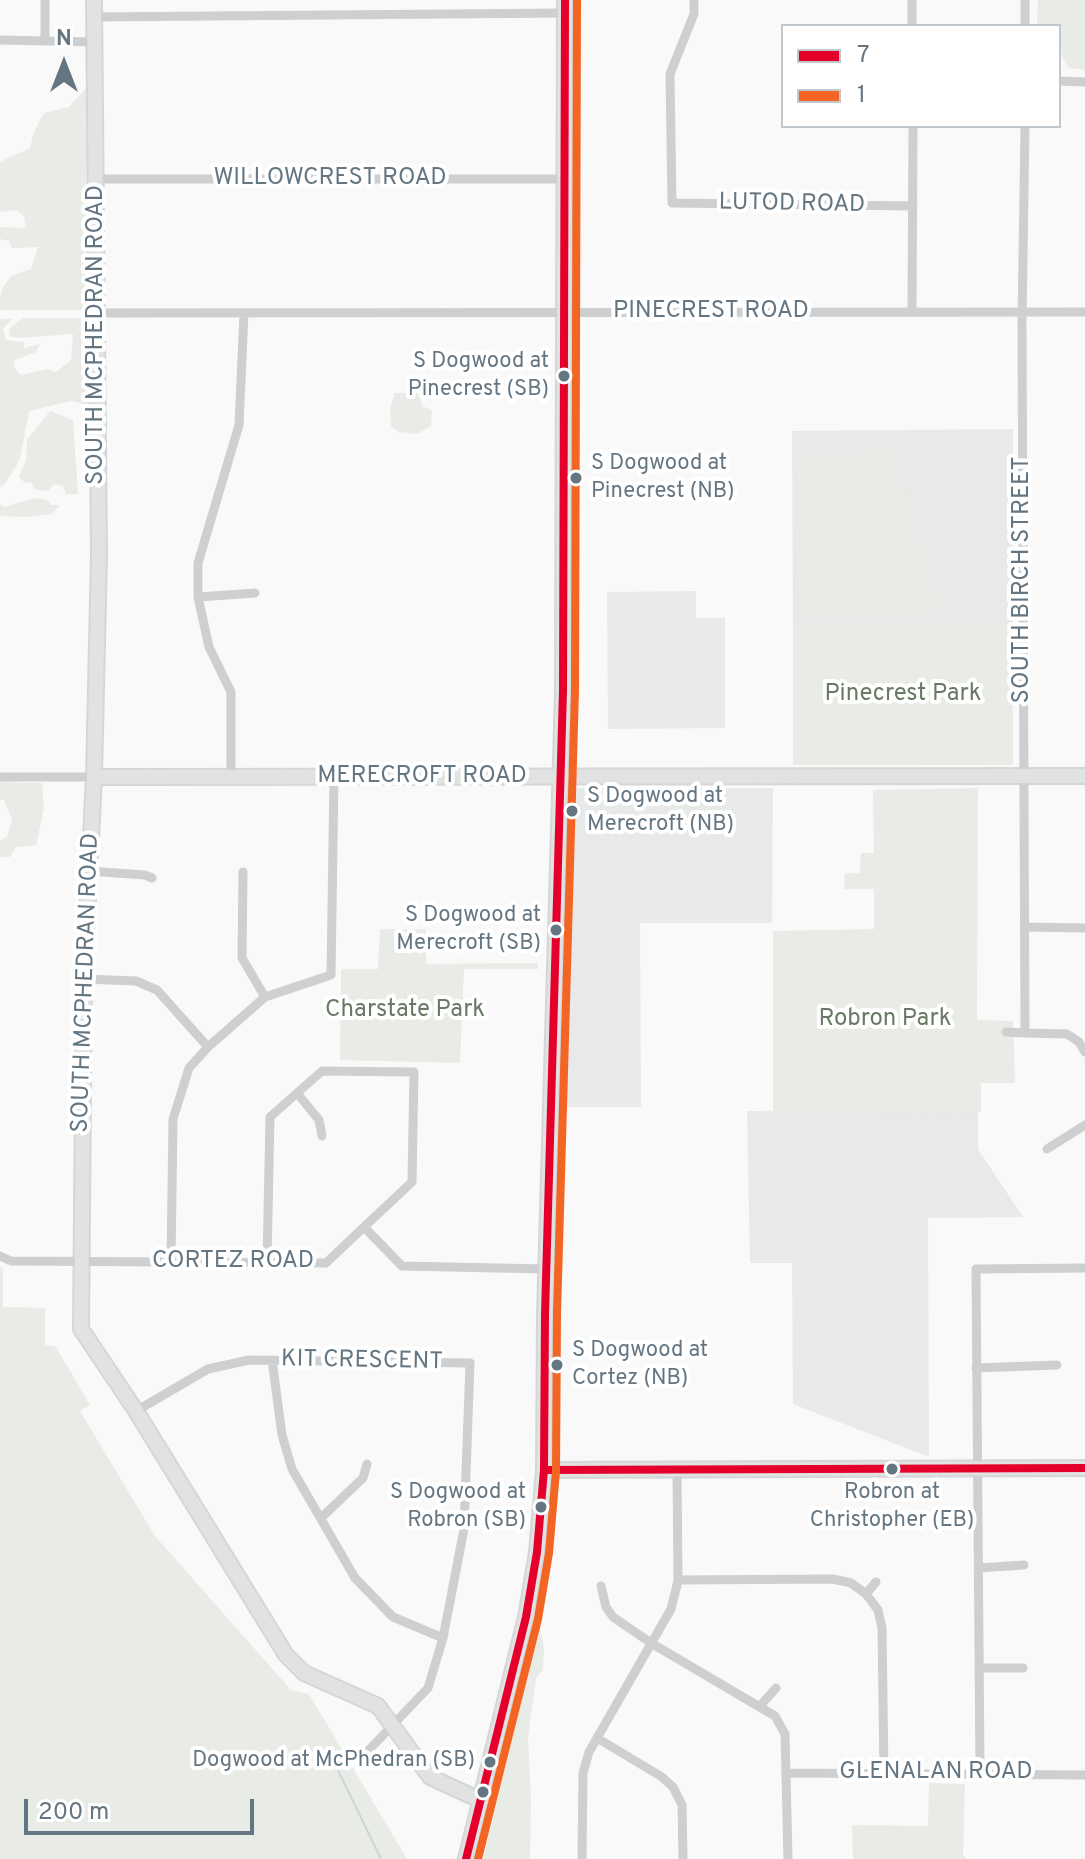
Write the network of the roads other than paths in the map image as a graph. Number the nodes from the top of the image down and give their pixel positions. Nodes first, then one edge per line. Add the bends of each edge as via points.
1 (45, 0) edge
2 (94, 0) edge
3 (694, 0) edge
4 (912, 0) edge
5 (1025, 0) edge
6 (565, 7) edge
7 (94, 17) junction
8 (912, 24) edge
9 (1025, 24) edge
10 (0, 40) edge
11 (45, 41) junction
12 (95, 42) junction
13 (1061, 81) edge
14 (1085, 82) edge
15 (913, 128) edge
16 (1025, 128) edge
17 (96, 179) junction
18 (565, 179) junction
19 (913, 206) junction
20 (565, 312) junction
21 (912, 312) junction
22 (1022, 312) junction
23 (1085, 312) edge
24 (97, 313) junction
25 (244, 313) junction
26 (255, 593) dead end
27 (198, 597) junction
28 (1024, 776) junction
29 (1085, 776) edge
30 (0, 777) edge
31 (94, 777) junction
32 (231, 777) junction
33 (334, 777) junction
34 (561, 777) junction
35 (88, 871) junction
36 (243, 872) dead end
37 (152, 878) dead end
38 (1025, 927) junction
39 (1085, 928) edge
40 (84, 979) junction
41 (265, 997) junction
42 (1006, 1032) dead end
43 (1025, 1033) junction
44 (208, 1047) junction
45 (1085, 1052) edge
46 (297, 1093) junction
47 (1085, 1125) edge
48 (322, 1136) dead end
49 (1047, 1149) dead end
50 (364, 1227) junction
51 (0, 1256) edge
52 (82, 1261) junction
53 (171, 1262) junction
54 (267, 1262) junction
55 (1085, 1268) edge
56 (546, 1269) junction
57 (272, 1360) junction
58 (1057, 1365) dead end
59 (976, 1368) junction
60 (136, 1411) junction
61 (367, 1464) dead end
62 (977, 1468) junction
63 (1085, 1468) edge
64 (677, 1469) junction
65 (544, 1470) junction
66 (321, 1518) junction
67 (1024, 1565) dead end
68 (978, 1568) junction
69 (678, 1580) junction
70 (876, 1582) dead end
71 (601, 1586) dead end
72 (866, 1594) junction
73 (443, 1638) junction
74 (651, 1643) junction
75 (979, 1668) junction
76 (1023, 1668) dead end
77 (776, 1688) dead end
78 (760, 1706) junction
79 (392, 1725) junction
80 (597, 1738) junction
81 (366, 1753) dead end
82 (980, 1772) junction
83 (787, 1773) junction
84 (884, 1773) junction
85 (1085, 1775) edge
86 (482, 1801) junction
87 (466, 1859) edge
88 (582, 1859) edge
89 (683, 1859) edge
90 (788, 1859) edge

1 - 11 street
2 - 7 street, SOUTH MCPHEDRAN ROAD
3 - 19 street, LUTOD ROAD via 694,14 670,74 672,203
4 - 8 street
5 - 9 street
6 - 7 street
6 - 18 street
7 - 12 street, SOUTH MCPHEDRAN ROAD
10 - 11 street
11 - 12 street
12 - 17 street, SOUTH MCPHEDRAN ROAD
13 - 14 street
15 - 19 street
16 - 22 street, SOUTH BIRCH STREET
17 - 18 street, WILLOWCREST ROAD
17 - 24 street, SOUTH MCPHEDRAN ROAD
18 - 20 street
19 - 21 street
20 - 21 street, PINECREST ROAD
20 - 25 street, PINECREST ROAD
20 - 34 street
21 - 22 street, PINECREST ROAD
22 - 23 street, PINECREST ROAD
22 - 28 street, SOUTH BIRCH STREET
24 - 25 street, PINECREST ROAD
24 - 31 street, SOUTH MCPHEDRAN ROAD
25 - 27 street via 239,425 198,563
26 - 27 street
27 - 32 street via 209,647 231,692
28 - 29 street, MERECROFT ROAD
28 - 34 street, MERECROFT ROAD
28 - 38 street, SOUTH BIRCH STREET
30 - 31 street, MERECROFT ROAD
31 - 32 street, MERECROFT ROAD
31 - 35 street, SOUTH MCPHEDRAN ROAD
32 - 33 street, MERECROFT ROAD
33 - 34 street, MERECROFT ROAD
33 - 41 street via 331,975
34 - 56 street
35 - 37 street
35 - 40 street, SOUTH MCPHEDRAN ROAD
36 - 41 street via 242,958
38 - 39 street
38 - 43 street, SOUTH BIRCH STREET
40 - 44 street via 136,981 157,990
40 - 52 street, SOUTH MCPHEDRAN ROAD
41 - 44 street
42 - 43 street
43 - 45 street via 1067,1034
44 - 53 street via 189,1068 173,1119
46 - 48 street via 319,1120
46 - 50 street, CORTEZ ROAD via 322,1071 414,1072 412,1182
46 - 54 street via 270,1117
47 - 49 street
50 - 54 street, CORTEZ ROAD via 326,1263
50 - 56 street via 402,1266
51 - 52 street, CORTEZ ROAD via 11,1261
52 - 53 street, CORTEZ ROAD
52 - 60 street, SOUTH MCPHEDRAN ROAD via 81,1329
53 - 54 street, CORTEZ ROAD
55 - 59 street via 976,1269
56 - 65 street
57 - 60 street, KIT CRESCENT via 208,1369
57 - 66 street via 292,1469
57 - 73 street, KIT CRESCENT via 470,1363 464,1529
58 - 59 street
59 - 62 street
60 - 79 street, SOUTH MCPHEDRAN ROAD via 286,1655 304,1673 378,1706
61 - 66 street via 363,1478
62 - 63 street
62 - 64 street
62 - 68 street
64 - 65 street
64 - 69 street
65 - 86 street via 526,1617
66 - 73 street via 355,1578 393,1617
67 - 68 street
68 - 75 street
69 - 72 street via 833,1579
69 - 74 street via 671,1609
70 - 72 street
71 - 74 street via 613,1617
72 - 84 street via 878,1610 882,1628
73 - 79 street, KIT CRESCENT via 428,1688
74 - 78 street
74 - 80 street
75 - 76 street
75 - 82 street
77 - 78 street
78 - 83 street via 775,1716 785,1734
79 - 81 street, KIT CRESCENT
79 - 86 street, SOUTH MCPHEDRAN ROAD via 430,1777
80 - 88 street via 583,1773
80 - 89 street via 673,1787 682,1805
82 - 84 street, GLENALAN ROAD
82 - 85 street, GLENALAN ROAD
83 - 84 street, GLENALAN ROAD
83 - 90 street
86 - 87 street

